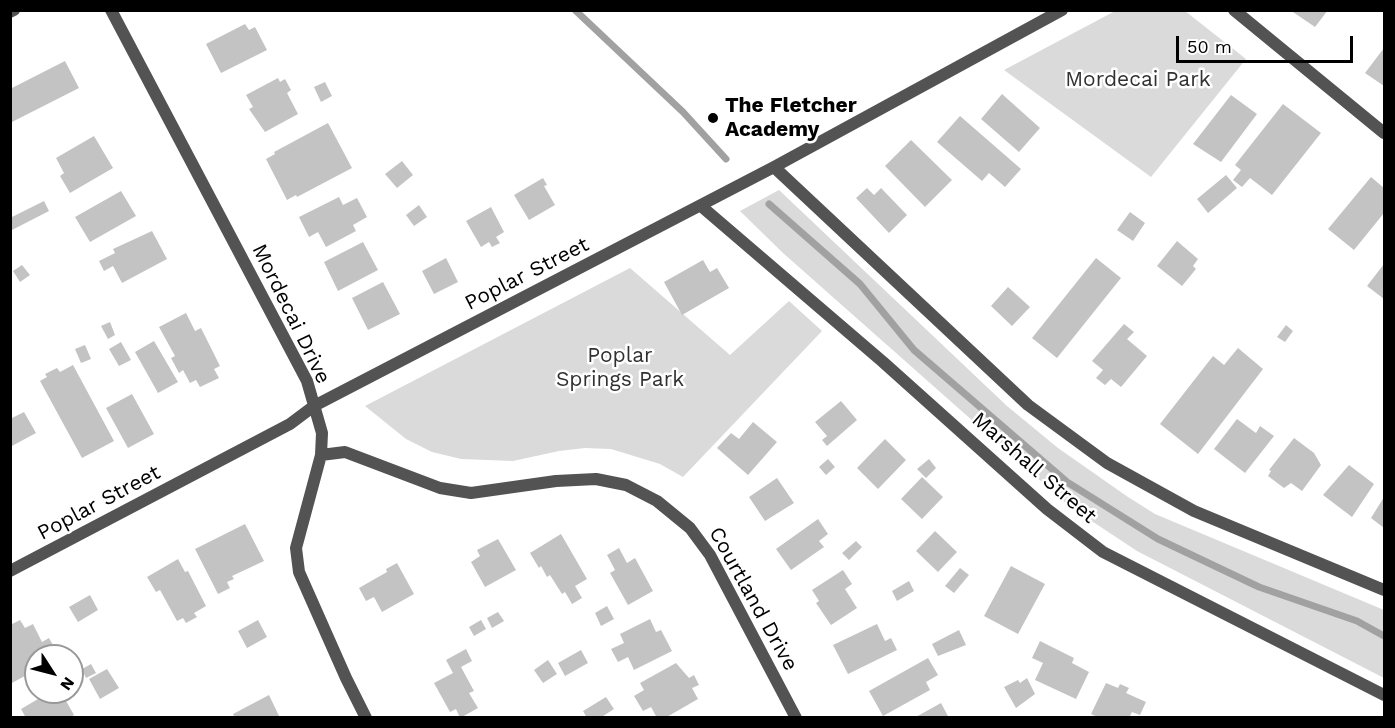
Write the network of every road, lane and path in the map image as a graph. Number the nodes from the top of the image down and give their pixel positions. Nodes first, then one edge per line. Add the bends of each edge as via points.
1 (111, 10) edge
2 (1062, 10) edge
3 (1234, 10) edge
4 (1384, 133) edge
5 (774, 167) junction
6 (701, 206) junction
7 (314, 406) junction
8 (321, 454) junction
9 (10, 571) edge
10 (1384, 590) edge
11 (1384, 695) edge
12 (366, 717) edge
13 (796, 717) edge

1 - 7 street, Mordecai Drive via 307,381
2 - 5 street, Poplar Street
3 - 4 street
5 - 6 street, Poplar Street
5 - 10 street, Marshall Street via 1028,405 1107,463 1194,511
6 - 7 street, Poplar Street
6 - 11 street, Marshall Street via 1047,509 1103,552
7 - 8 street, Mordecai Drive via 322,433
7 - 9 street, Poplar Street via 290,424
8 - 12 street, Mordecai Drive via 296,548 299,572
8 - 13 street, Courtland Drive via 345,452 429,484 471,493 596,479 627,486 657,501 690,528 710,555

